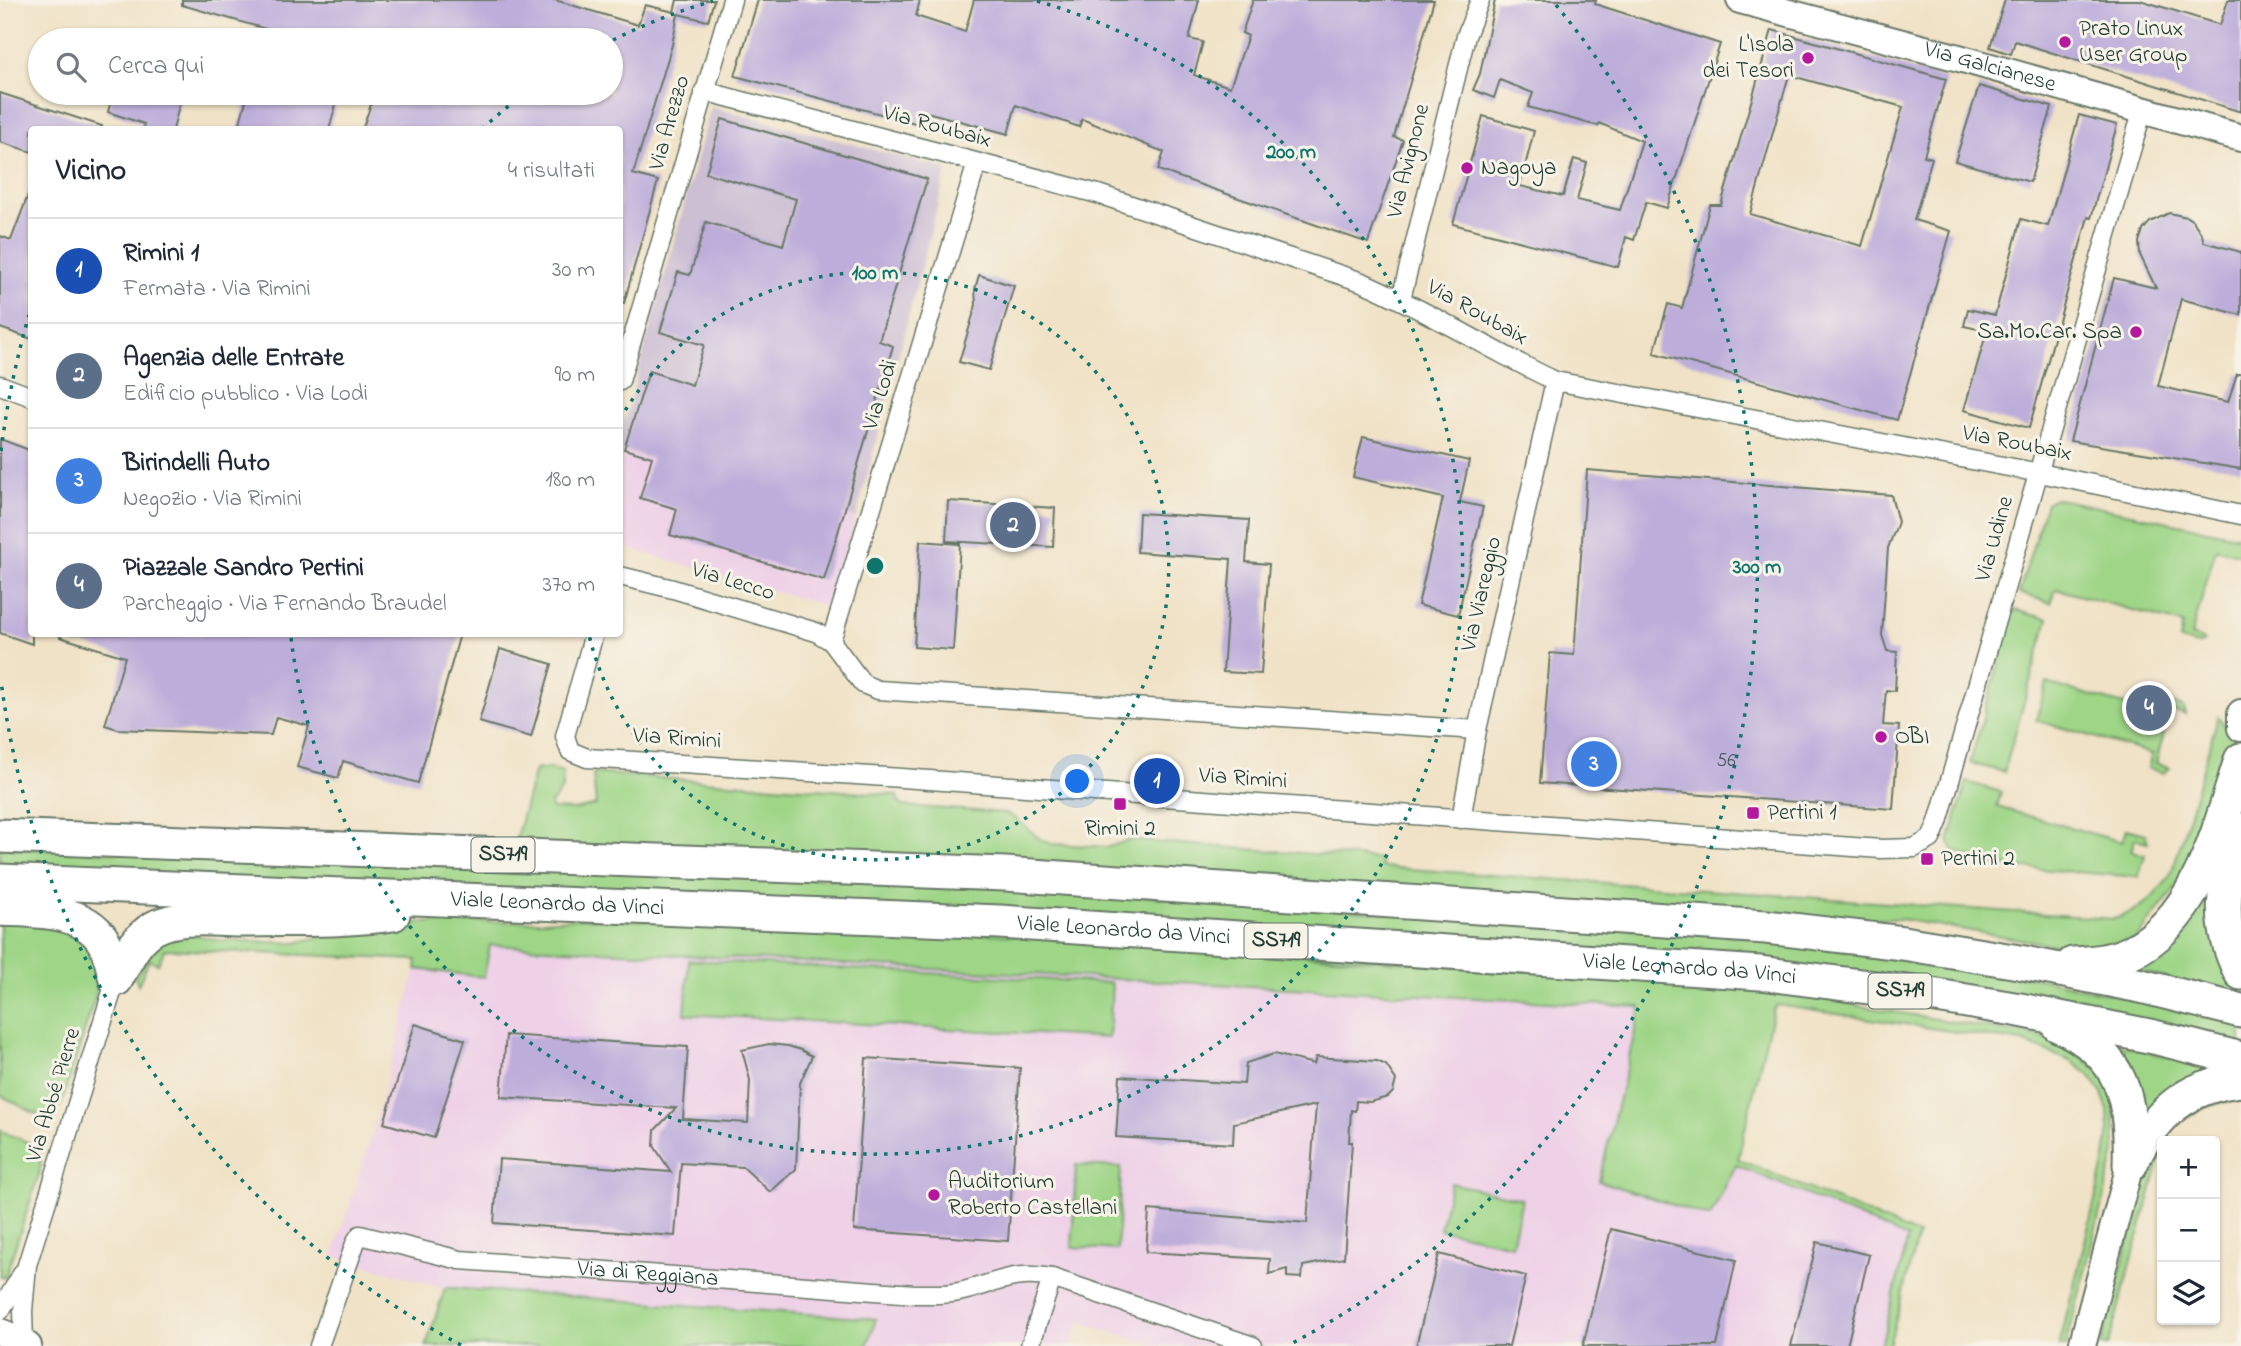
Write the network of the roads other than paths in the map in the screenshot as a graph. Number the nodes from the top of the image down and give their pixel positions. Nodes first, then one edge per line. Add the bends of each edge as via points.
1 (732, 0) edge
2 (1467, 0) edge
3 (1480, 0) edge
4 (1740, 0) edge
5 (1466, 36) junction
6 (705, 91) junction
7 (2143, 109) junction
8 (2241, 138) edge
9 (977, 163) junction
10 (1401, 299) junction
11 (623, 371) edge
12 (1555, 381) junction
13 (0, 385) edge
14 (28, 396) edge
15 (2040, 473) junction
16 (2241, 515) edge
17 (623, 577) edge
18 (593, 637) edge
19 (831, 641) junction
20 (2241, 713) edge
21 (2241, 728) edge
22 (1477, 730) junction
23 (2241, 760) edge
24 (1461, 819) junction
25 (2241, 830) edge
26 (0, 836) edge
27 (1785, 841) joint
28 (0, 881) edge
29 (492, 901) junction
30 (0, 909) edge
31 (2019, 962) junction
32 (2241, 974) edge
33 (116, 979) junction
34 (2020, 1010) junction
35 (2241, 1011) edge
36 (2241, 1059) edge
37 (2241, 1080) edge
38 (2130, 1165) junction
39 (27, 1265) junction
40 (1052, 1278) junction
41 (0, 1311) edge
42 (17, 1340) edge
43 (319, 1346) edge
44 (1030, 1346) edge
45 (1253, 1346) edge
46 (2082, 1346) edge

1 - 6 street, Via Arezzo
2 - 5 street, Via Avignone
3 - 5 street, Via Avignone
4 - 7 street, Via Galcianese
5 - 10 street, Via Avignone
6 - 9 street, Via Roubaix
6 - 11 street, Via Arezzo
7 - 8 street, Via Galcianese
7 - 15 street, Via Udine
9 - 10 street, Via Roubaix via 1098,194
9 - 19 street, Via Lodi
10 - 12 street, Via Roubaix
12 - 15 street, Via Roubaix
12 - 22 street, Via Viareggio
13 - 14 street
15 - 16 street, Via Roubaix
15 - 27 street, Via Udine via 1931,839 1900,850
17 - 19 street, Via Lecco via 816,632
18 - 24 street, Via Rimini via 565,736 570,751 587,758
19 - 22 street via 863,684 878,690
20 - 21 street
22 - 24 street, Via Viareggio
23 - 31 highway via 2201,876 2165,926 2132,952 2116,958 2074,964
24 - 27 street, Via Rimini
25 - 32 highway via 2223,901 2227,939
26 - 31 highway, Viale Leonardo da Vinci / SS719 via 1005,874 1766,927
28 - 29 highway, Viale Leonardo da Vinci / SS719
29 - 33 highway via 341,919 166,923 136,944
29 - 34 highway, Viale Leonardo da Vinci / SS719 via 1000,922 1671,966 1760,973
30 - 33 highway via 55,913 88,926 106,946
31 - 35 highway, Viale Leonardo da Vinci / SS719
33 - 39 street, Via Abbé Pierre
34 - 36 highway, Viale Leonardo da Vinci / SS719
34 - 38 highway via 2078,1035 2111,1068 2129,1108
37 - 38 highway via 2213,1085 2181,1100 2143,1136
38 - 46 street
39 - 41 street, Via Abbé Pierre
39 - 42 street, Via Abbé Pierre
40 - 43 street, Via di Reggiana via 1023,1275 961,1292 915,1294 460,1260 360,1236
40 - 44 street
40 - 45 street, Via di Reggiana

